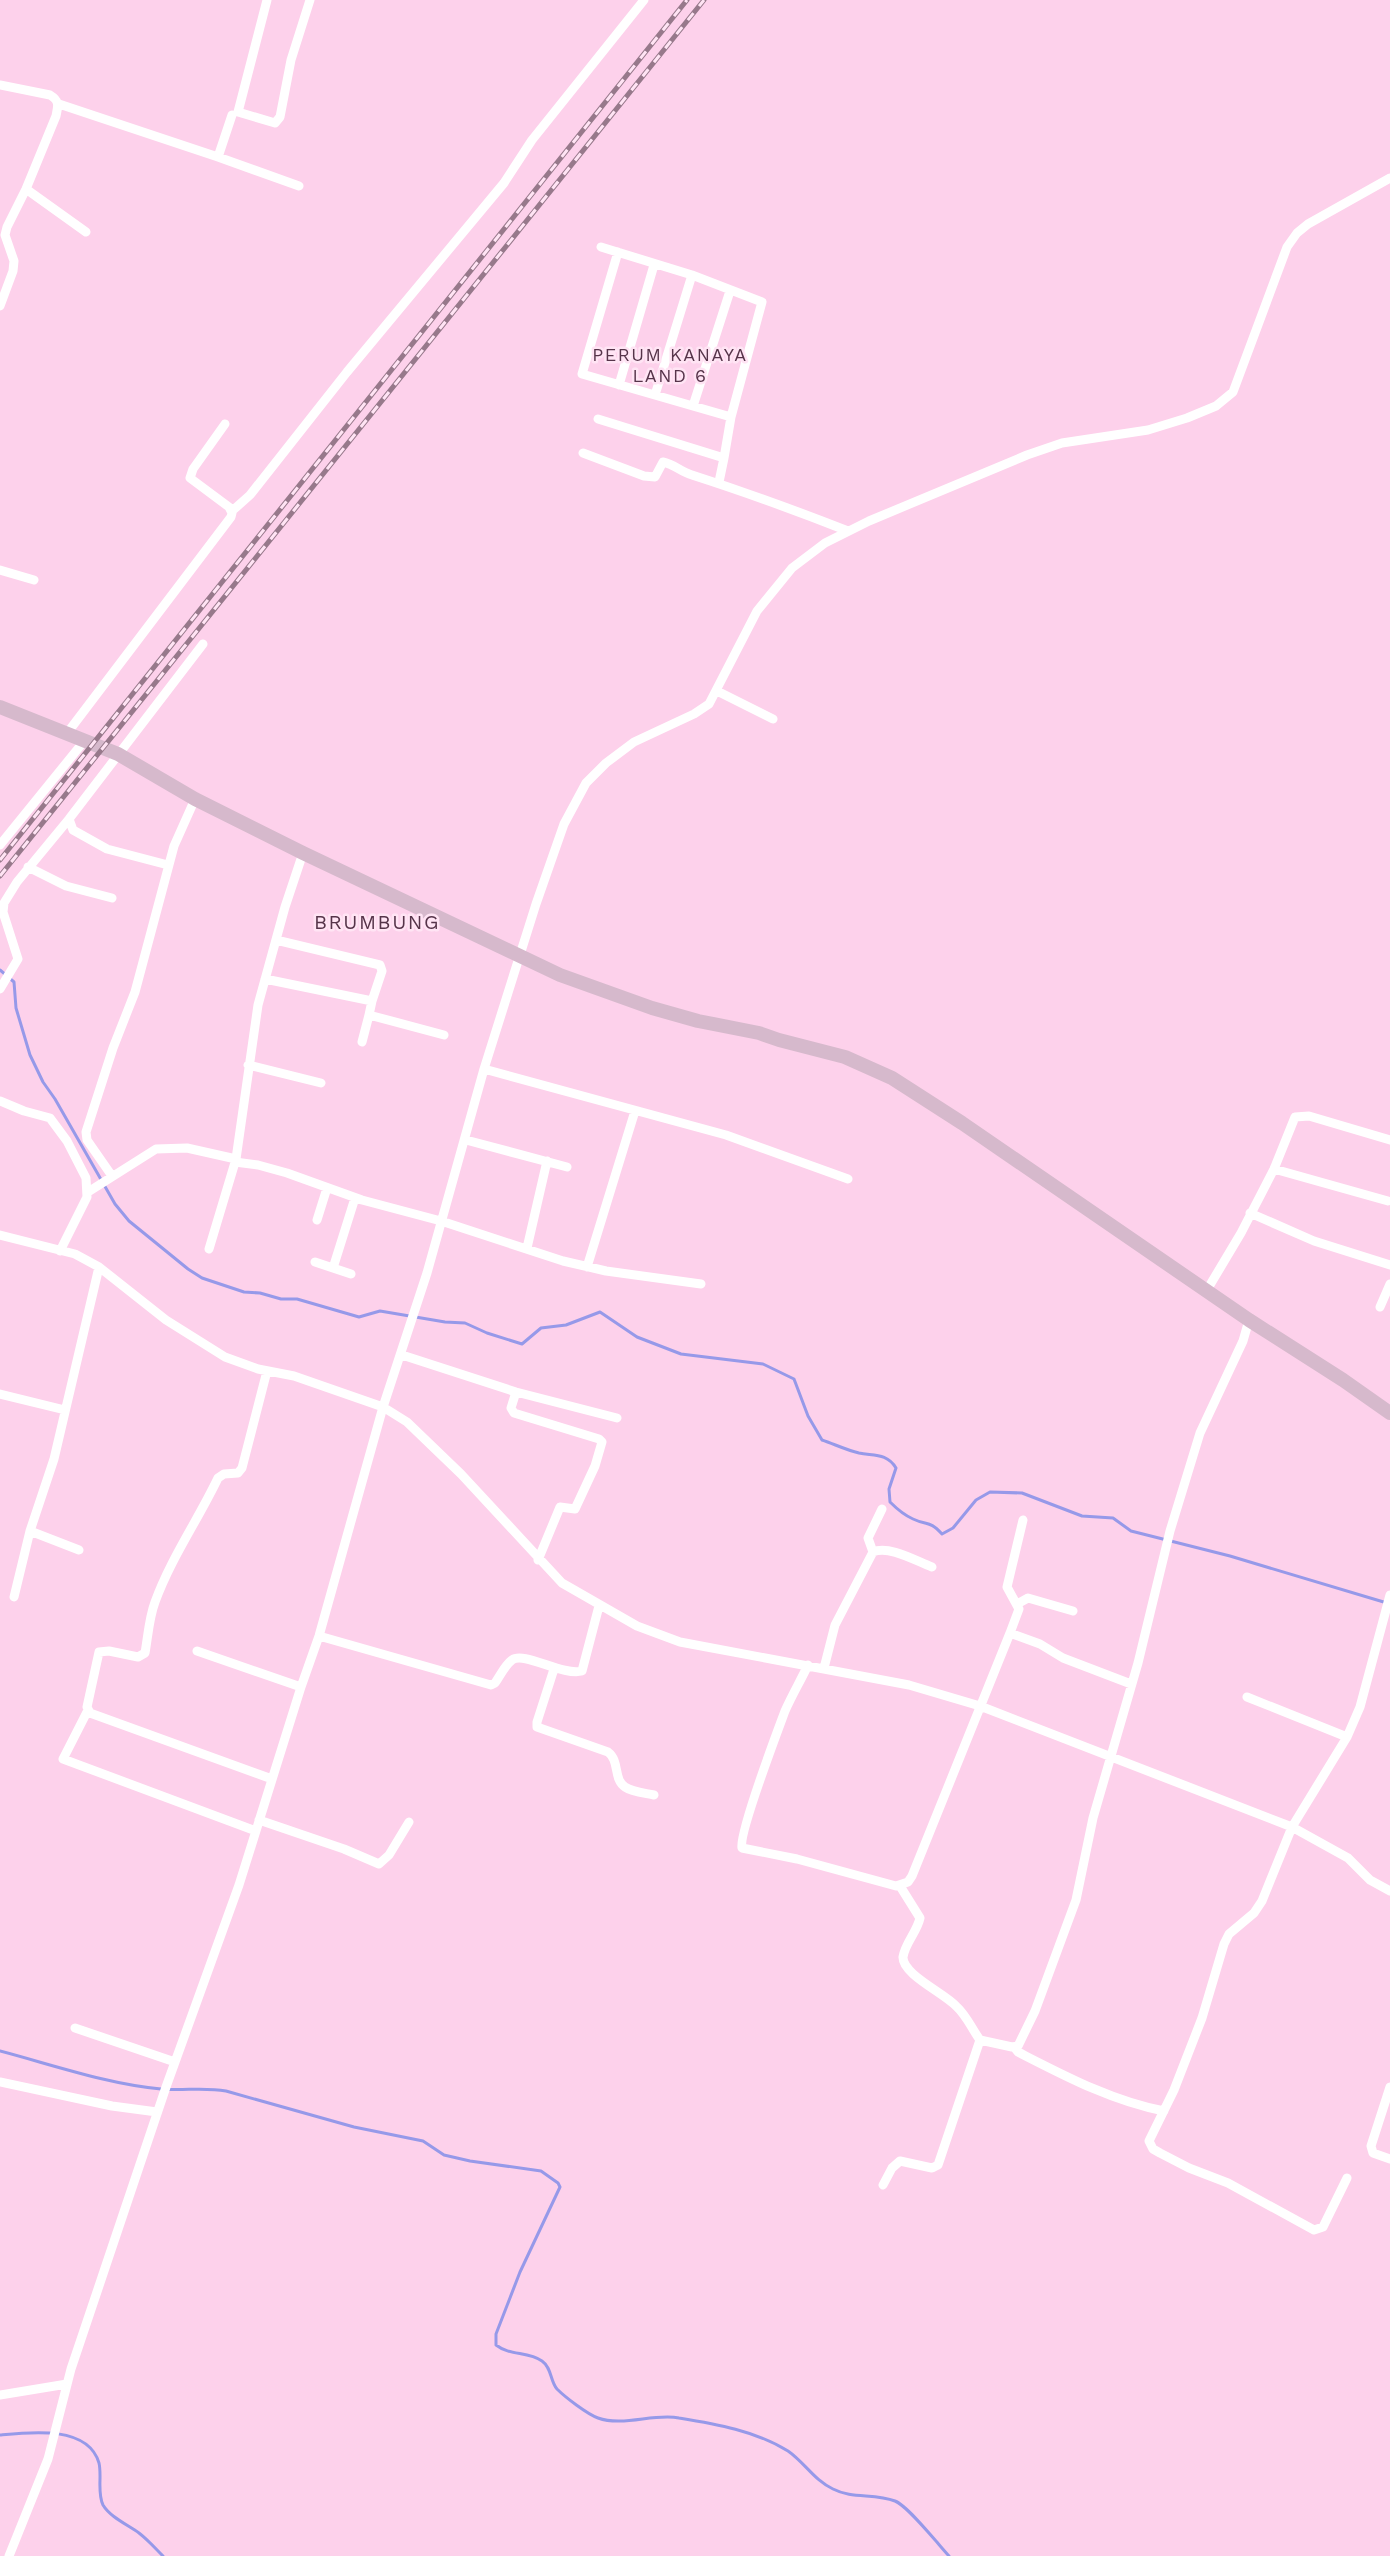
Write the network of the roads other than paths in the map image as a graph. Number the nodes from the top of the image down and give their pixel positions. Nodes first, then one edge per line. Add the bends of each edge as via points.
1 (267, 0) edge
2 (310, 0) edge
3 (645, 0) edge
4 (0, 85) edge
5 (59, 104) junction
6 (232, 115) dead end
7 (218, 157) junction
8 (1390, 178) edge
9 (299, 186) dead end
10 (26, 189) junction
11 (86, 232) dead end
12 (601, 247) dead end
13 (618, 252) junction
14 (654, 265) junction
15 (692, 275) junction
16 (730, 291) junction
17 (0, 306) edge
18 (619, 385) junction
19 (655, 395) junction
20 (693, 406) junction
21 (731, 417) junction
22 (598, 419) dead end
23 (225, 424) dead end
24 (583, 453) dead end
25 (724, 458) junction
26 (719, 482) junction
27 (232, 511) junction
28 (849, 531) junction
29 (0, 570) edge
30 (34, 580) dead end
31 (203, 644) dead end
32 (717, 692) junction
33 (0, 706) edge
34 (773, 718) dead end
35 (68, 732) junction
36 (85, 740) junction
37 (118, 754) junction
38 (195, 799) junction
39 (69, 819) junction
40 (0, 845) edge
41 (303, 853) junction
42 (168, 865) junction
43 (28, 867) junction
44 (112, 898) dead end
45 (276, 940) junction
46 (520, 955) junction
47 (265, 979) junction
48 (3, 985) edge
49 (372, 1001) junction
50 (369, 1015) junction
51 (444, 1035) dead end
52 (362, 1042) dead end
53 (248, 1065) junction
54 (484, 1069) junction
55 (321, 1083) dead end
56 (0, 1101) edge
57 (635, 1111) junction
58 (466, 1140) junction
59 (1390, 1140) edge
60 (235, 1160) junction
61 (547, 1161) junction
62 (567, 1167) dead end
63 (1274, 1169) junction
64 (112, 1176) junction
65 (848, 1179) dead end
66 (327, 1188) junction
67 (91, 1190) junction
68 (355, 1198) junction
69 (1388, 1201) dead end
70 (1250, 1213) junction
71 (317, 1220) dead end
72 (441, 1221) junction
73 (0, 1235) edge
74 (526, 1248) junction
75 (209, 1249) dead end
76 (60, 1251) junction
77 (315, 1262) dead end
78 (1390, 1265) edge
79 (99, 1267) junction
80 (587, 1267) junction
81 (333, 1268) junction
82 (351, 1274) dead end
83 (701, 1284) dead end
84 (1390, 1284) edge
85 (1207, 1290) junction
86 (1380, 1307) dead end
87 (1249, 1320) junction
88 (402, 1355) junction
89 (267, 1371) junction
90 (516, 1392) junction
91 (0, 1394) edge
92 (383, 1407) junction
93 (65, 1410) junction
94 (1390, 1413) edge
95 (617, 1418) dead end
96 (882, 1509) dead end
97 (1023, 1520) dead end
98 (30, 1531) junction
99 (79, 1550) dead end
100 (873, 1552) junction
101 (538, 1560) junction
102 (932, 1567) dead end
103 (1390, 1595) edge
104 (14, 1597) dead end
105 (1017, 1604) junction
106 (599, 1606) junction
107 (1073, 1611) dead end
108 (1011, 1633) junction
109 (319, 1636) junction
110 (197, 1651) dead end
111 (808, 1665) junction
112 (824, 1668) junction
113 (554, 1669) junction
114 (1131, 1684) junction
115 (301, 1686) junction
116 (1247, 1697) dead end
117 (980, 1706) junction
118 (88, 1710) junction
119 (1347, 1737) junction
120 (1110, 1755) junction
121 (272, 1779) junction
122 (654, 1795) dead end
123 (259, 1820) junction
124 (409, 1822) dead end
125 (1292, 1827) junction
126 (256, 1831) junction
127 (900, 1886) junction
128 (1390, 1891) edge
129 (75, 2028) dead end
130 (980, 2040) junction
131 (1014, 2047) junction
132 (175, 2062) junction
133 (0, 2082) edge
134 (1390, 2087) edge
135 (1164, 2111) junction
136 (158, 2112) junction
137 (1390, 2158) edge
138 (1347, 2178) dead end
139 (883, 2185) dead end
140 (67, 2384) junction
141 (0, 2395) edge
142 (9, 2556) edge

1 - 2 street via 238,112 275,123 280,117 291,60
3 - 27 street via 532,140 504,183 250,495
4 - 5 street via 50,94
5 - 7 street
5 - 10 street
6 - 7 street
7 - 9 street
8 - 28 street via 1297,233 1287,247 1233,392 1223,401 1148,430 1062,443
10 - 11 street
10 - 17 street via 5,235 14,261
12 - 13 street
13 - 14 street
13 - 18 street via 582,372
14 - 15 street
14 - 18 street
15 - 16 street
15 - 19 street
16 - 20 street
16 - 21 street via 763,304
18 - 19 street
19 - 20 street
20 - 21 street
21 - 25 street
22 - 25 street
23 - 27 street via 190,478
24 - 26 street via 644,476 655,477 663,462
25 - 26 street
26 - 28 street
27 - 35 street via 231,518
28 - 32 street via 825,543 792,568 757,610
29 - 30 street
31 - 37 street
32 - 34 street
32 - 46 street via 709,704 694,714 634,742 586,783 564,824
33 - 35 street
35 - 36 street
36 - 37 street
36 - 40 street
37 - 38 street
37 - 39 street
38 - 41 street
38 - 42 street
39 - 42 street via 73,830 107,849
39 - 43 street
41 - 45 street
41 - 46 street
42 - 64 street via 135,992 86,1132 87,1140
43 - 44 street via 66,886
43 - 48 street via 3,907 18,954 17,964
45 - 47 street
45 - 49 street via 380,965 382,971
46 - 54 street
46 - 85 street via 560,975 652,1008 845,1057 891,1078 962,1122
47 - 49 street
47 - 53 street
49 - 50 street
50 - 51 street
50 - 52 street
53 - 55 street
53 - 60 street
54 - 57 street
54 - 58 street
56 - 67 street via 50,1118 67,1141
57 - 65 street via 726,1135
57 - 80 street
58 - 61 street
58 - 72 street
59 - 63 street via 1298,1115
60 - 64 street via 187,1148 156,1149
60 - 66 street
60 - 75 street
61 - 62 street
61 - 74 street
63 - 69 street
63 - 70 street
64 - 67 street
66 - 68 street
66 - 71 street
67 - 76 street
68 - 72 street
68 - 81 street
70 - 78 street via 1314,1240
70 - 85 street
72 - 74 street
72 - 88 street
73 - 76 street
74 - 80 street
76 - 79 street
77 - 81 street
79 - 89 street via 166,1320 216,1352
79 - 93 street
80 - 83 street
81 - 82 street
84 - 86 street
85 - 87 street
87 - 94 street
87 - 114 street via 1200,1433
88 - 90 street
88 - 92 street
89 - 92 street via 294,1376
89 - 118 street via 243,1468 218,1478 176,1552 154,1604 145,1653 138,1657 99,1652
90 - 95 street
90 - 101 street via 511,1408 514,1413 602,1442 575,1509 560,1508
91 - 93 street
92 - 101 street via 407,1422 461,1474
92 - 109 street
93 - 98 street via 51,1470
96 - 100 street via 868,1538
97 - 105 street via 1007,1588
98 - 99 street
98 - 104 street
100 - 102 street via 890,1552
100 - 112 street via 836,1626
101 - 106 street via 562,1583
103 - 119 street via 1360,1707
105 - 107 street via 1028,1598
105 - 108 street via 1019,1610
106 - 111 street via 680,1642
106 - 113 street via 584,1669
108 - 114 street
108 - 117 street
109 - 113 street via 485,1685 495,1683 516,1658 538,1661
109 - 115 street
110 - 115 street
111 - 112 street
111 - 127 street via 786,1710 742,1848
112 - 117 street via 909,1685
113 - 122 street via 537,1727 608,1752 616,1761 622,1785
114 - 120 street
115 - 121 street
116 - 119 street
117 - 120 street
117 - 127 street via 917,1865 908,1882
118 - 121 street
118 - 126 street via 63,1757 65,1760
119 - 125 street
120 - 125 street
120 - 131 street via 1076,1900 1022,2042
121 - 123 street
123 - 124 street via 378,1864 389,1855
123 - 126 street
125 - 128 street via 1348,1858 1370,1880
125 - 135 street via 1262,1901 1224,1944 1202,2018
126 - 132 street
127 - 130 street via 920,1918 904,1953 904,1965 959,2008
129 - 132 street
130 - 131 street
130 - 139 street via 938,2165 932,2168 900,2162
131 - 135 street via 1104,2095
132 - 136 street
133 - 136 street
134 - 137 street via 1371,2146 1372,2153
135 - 138 street via 1149,2139 1153,2149 1227,2183 1311,2229 1323,2227
136 - 140 street
140 - 141 street
140 - 142 street via 54,2440

